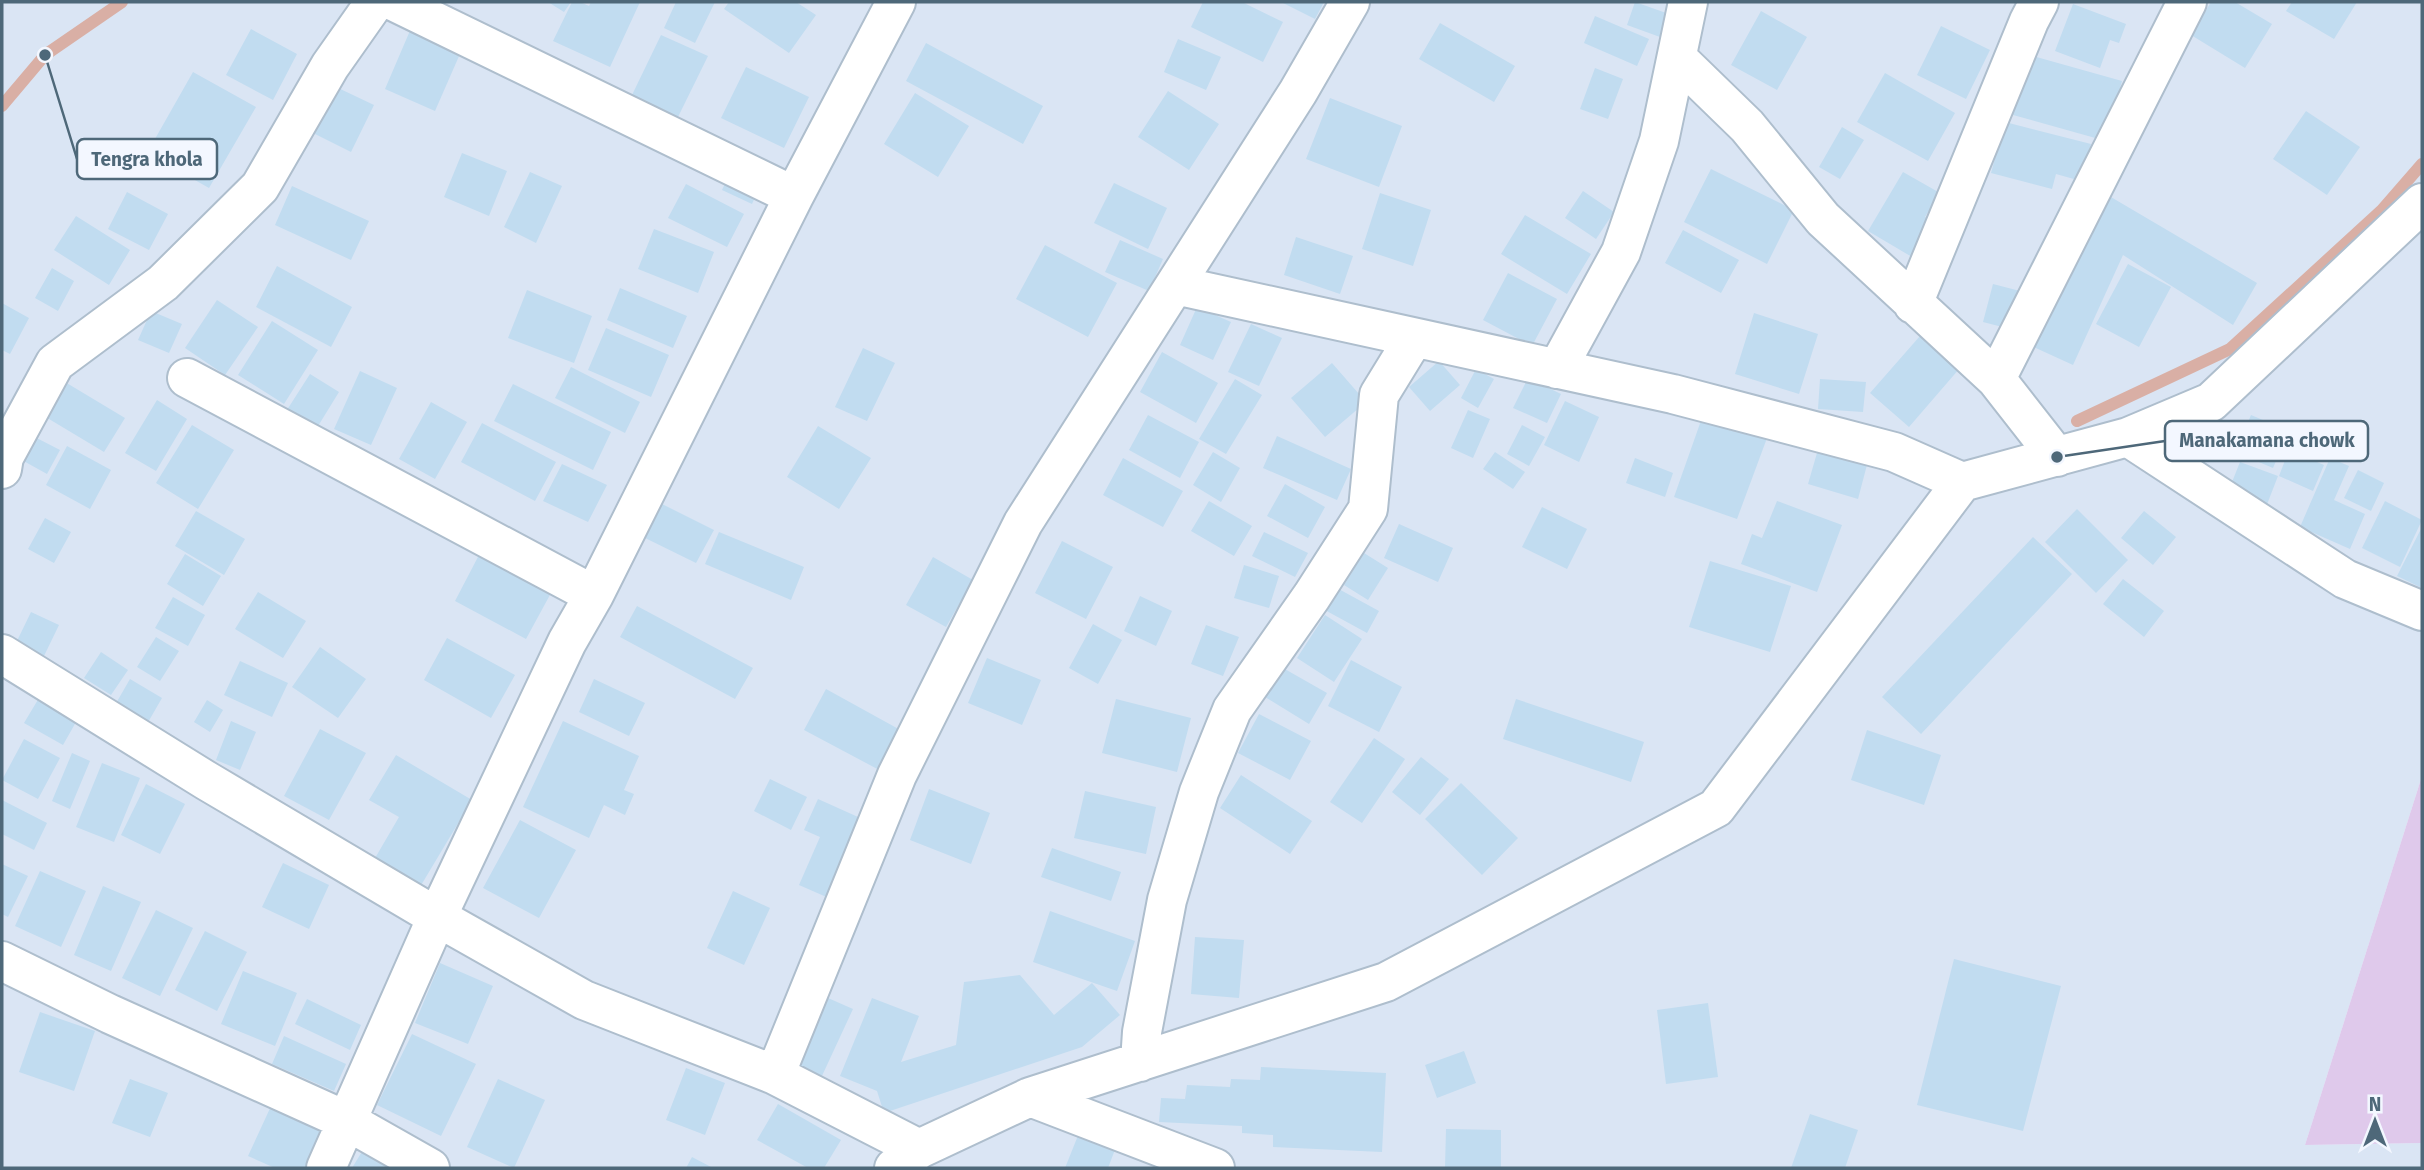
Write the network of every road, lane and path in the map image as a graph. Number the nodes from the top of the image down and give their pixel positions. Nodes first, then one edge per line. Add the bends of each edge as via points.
1 (375, 2) edge
2 (395, 2) edge
3 (896, 2) edge
4 (1350, 2) edge
5 (1688, 2) edge
6 (2039, 2) edge
7 (2187, 2) edge
8 (1677, 58) junction
9 (794, 196) junction
10 (2422, 203) edge
11 (1175, 285) junction
12 (1913, 304) junction
13 (1414, 338) junction
14 (1557, 369) junction
15 (187, 378) dead end
16 (1996, 379) junction
17 (2128, 437) junction
18 (2057, 457) junction
19 (2, 469) edge
20 (1962, 482) junction
21 (594, 595) junction
22 (2422, 611) edge
23 (2, 654) edge
24 (437, 917) junction
25 (2, 961) edge
26 (1140, 1062) junction
27 (775, 1075) junction
28 (1030, 1097) junction
29 (347, 1121) junction
30 (907, 1158) edge
31 (326, 1168) edge
32 (430, 1168) edge
33 (1215, 1168) edge

1 - 19 street via 330,66 260,187 163,284 55,363
2 - 9 street
3 - 9 street
4 - 11 street
5 - 8 street
6 - 12 street
7 - 16 street
8 - 12 street via 1747,126 1823,219
8 - 14 street via 1659,141 1621,253
9 - 21 street
10 - 17 street via 2211,402
11 - 13 street
11 - 27 street via 1023,523 897,775
12 - 16 street
13 - 14 street
13 - 26 street via 1379,395 1367,509 1232,710 1199,792 1167,900
14 - 20 street via 1894,452
15 - 21 street
16 - 18 street
17 - 18 street
17 - 22 street via 2345,579
18 - 20 street
20 - 26 street via 1716,808 1387,982
21 - 24 street via 567,642
23 - 24 street
24 - 27 street via 584,1000
24 - 29 street
25 - 29 street
26 - 28 street
27 - 30 street
28 - 30 street
28 - 33 street
29 - 31 street
29 - 32 street

